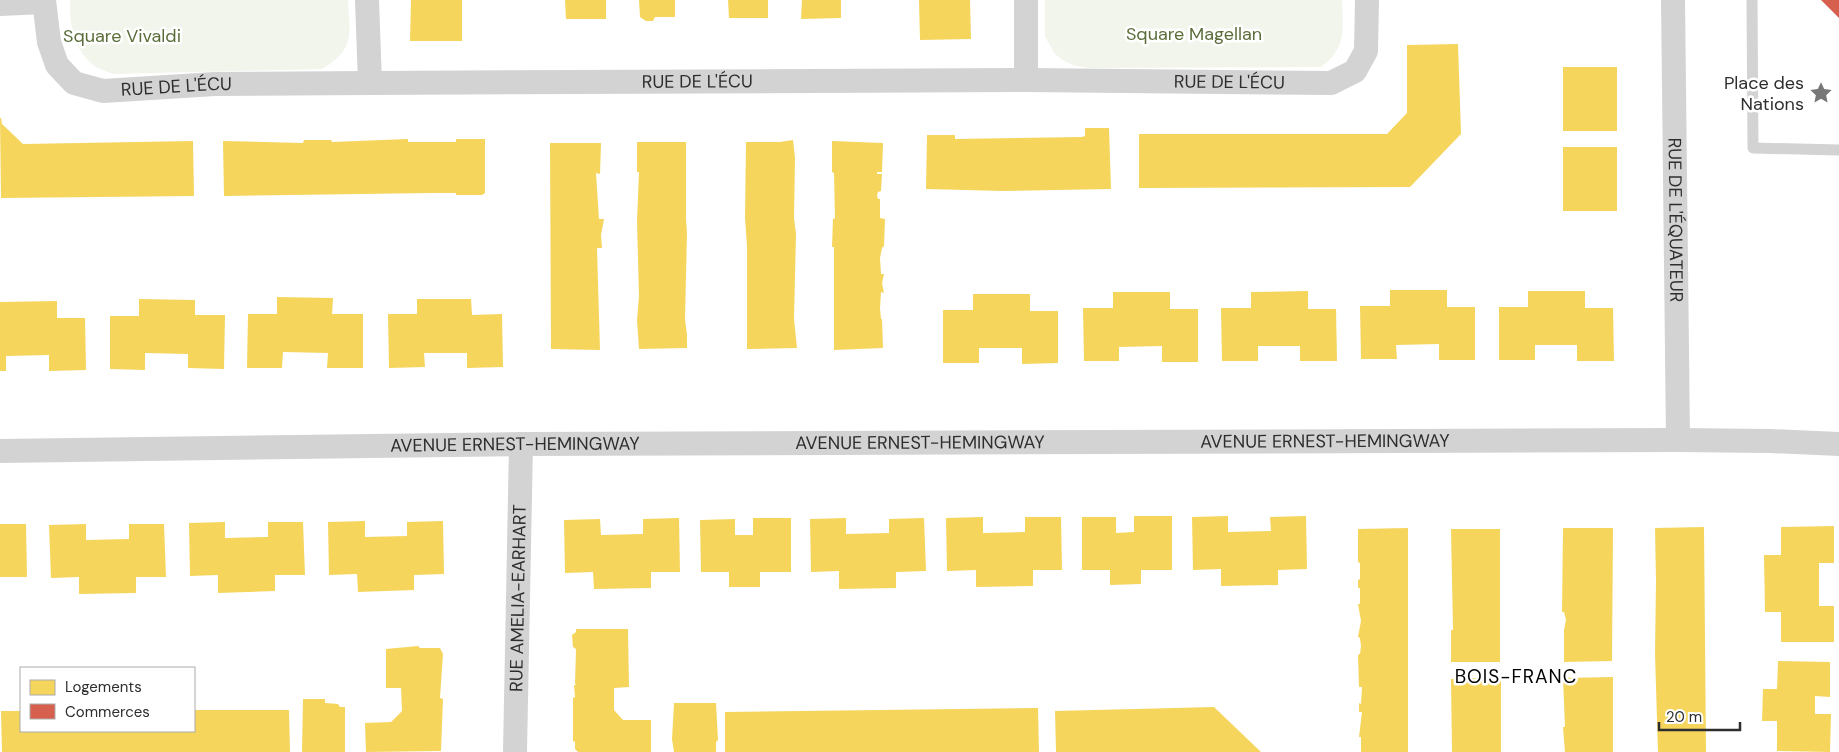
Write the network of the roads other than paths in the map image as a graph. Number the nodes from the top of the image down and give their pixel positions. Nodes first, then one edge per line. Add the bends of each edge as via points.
1 (367, 0) edge
2 (1026, 0) edge
3 (1368, 0) edge
4 (1673, 0) edge
5 (1752, 0) edge
6 (44, 1) edge
7 (0, 4) edge
8 (1026, 80) junction
9 (370, 83) junction
10 (1839, 150) edge
11 (1678, 440) junction
12 (521, 444) junction
13 (1839, 444) edge
14 (0, 451) edge
15 (515, 752) edge

1 - 9 street
2 - 8 street
3 - 8 street, RUE DE L'ÉCU via 1366,51 1355,71 1331,83
4 - 11 street, RUE DE L'ÉQUATEUR
5 - 10 lane via 1754,148
6 - 7 street, RUE DE L'ÉCU
6 - 9 street, RUE DE L'ÉCU via 49,42 57,65 74,83 103,91 215,84
8 - 9 street, RUE DE L'ÉCU
11 - 12 street, AVENUE ERNEST-HEMINGWAY
11 - 13 street, AVENUE ERNEST-HEMINGWAY
12 - 14 street, AVENUE ERNEST-HEMINGWAY
12 - 15 street, RUE AMELIA-EARHART

